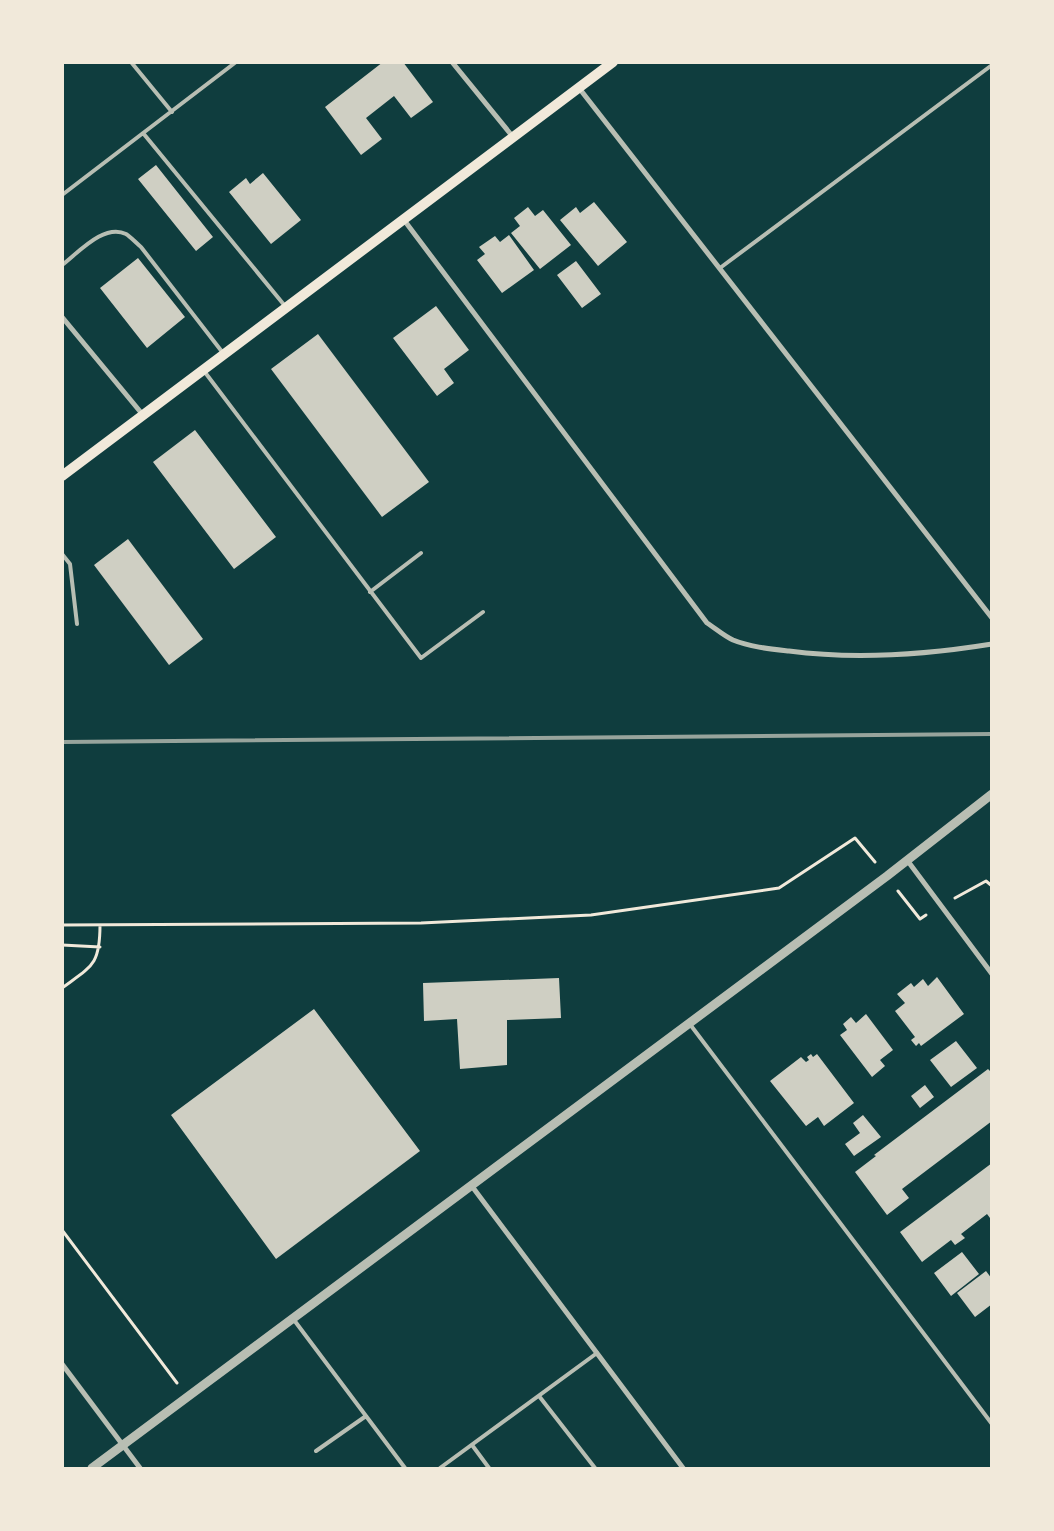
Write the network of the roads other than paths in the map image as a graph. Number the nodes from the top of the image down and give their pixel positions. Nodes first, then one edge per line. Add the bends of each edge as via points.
1 (131, 62) edge
2 (236, 62) edge
3 (452, 62) edge
4 (613, 62) edge
5 (992, 65) edge
6 (579, 88) junction
7 (172, 112) junction
8 (143, 133) junction
9 (514, 137) junction
10 (62, 195) edge
11 (404, 220) junction
12 (62, 265) edge
13 (720, 268) junction
14 (287, 308) junction
15 (62, 317) edge
16 (225, 355) junction
17 (204, 370) junction
18 (144, 415) junction
19 (62, 476) edge
20 (422, 553) dead end
21 (62, 554) edge
22 (370, 592) junction
23 (484, 612) dead end
24 (992, 618) edge
25 (77, 624) dead end
26 (992, 644) edge
27 (992, 794) edge
28 (907, 860) junction
29 (992, 974) edge
30 (689, 1023) junction
31 (471, 1185) junction
32 (294, 1320) junction
33 (597, 1353) junction
34 (62, 1364) edge
35 (539, 1396) junction
36 (366, 1416) junction
37 (992, 1424) edge
38 (123, 1445) junction
39 (472, 1445) junction
40 (316, 1451) dead end
41 (92, 1468) edge
42 (140, 1468) edge
43 (405, 1468) edge
44 (440, 1468) edge
45 (490, 1468) edge
46 (595, 1468) edge
47 (684, 1468) edge

1 - 7 lane
2 - 7 lane
3 - 9 street
4 - 6 main road
5 - 13 lane
6 - 9 main road
6 - 13 street
7 - 8 lane
8 - 10 lane
8 - 14 lane
9 - 11 main road
11 - 14 main road
11 - 26 street via 707,623 732,640 827,656 869,657
12 - 16 lane via 102,235 116,231 126,234 141,247
13 - 24 street
14 - 16 main road
15 - 18 street
16 - 17 main road
17 - 18 main road
17 - 22 lane
18 - 19 main road
20 - 22 lane
21 - 25 lane via 70,564
22 - 23 lane via 421,658
27 - 28 street
28 - 29 street
28 - 30 street
30 - 31 street
30 - 37 lane
31 - 32 street
31 - 33 street
32 - 36 lane
32 - 38 street
33 - 35 lane
33 - 47 street
34 - 38 street
35 - 39 lane
35 - 46 lane
36 - 40 lane
36 - 43 lane
38 - 41 street
38 - 42 street
39 - 44 lane
39 - 45 lane

